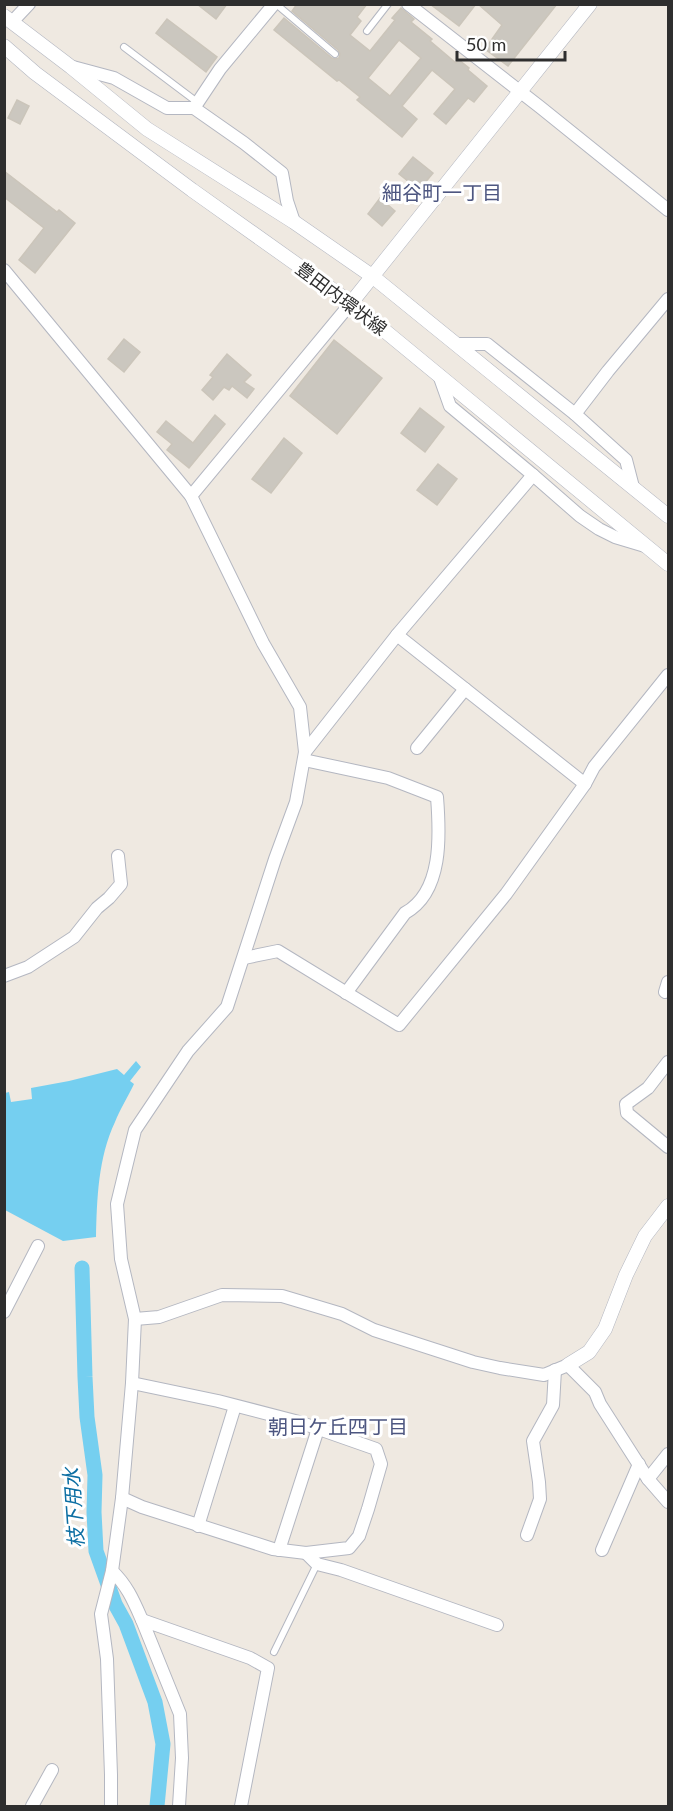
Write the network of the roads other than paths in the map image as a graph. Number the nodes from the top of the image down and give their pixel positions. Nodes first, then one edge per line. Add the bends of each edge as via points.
1 (29, 4) edge
2 (275, 4) edge
3 (388, 4) edge
4 (408, 4) edge
5 (590, 4) edge
6 (7, 22) edge
7 (367, 31) dead end
8 (4, 46) edge
9 (124, 47) dead end
10 (335, 54) dead end
11 (71, 67) junction
12 (520, 92) junction
13 (196, 105) junction
14 (669, 210) edge
15 (294, 222) junction
16 (4, 270) edge
17 (372, 276) junction
18 (669, 299) edge
19 (351, 303) junction
20 (457, 344) junction
21 (439, 375) junction
22 (575, 414) junction
23 (533, 475) junction
24 (633, 487) junction
25 (191, 496) junction
26 (669, 516) edge
27 (648, 547) junction
28 (669, 564) edge
29 (397, 635) junction
30 (669, 675) edge
31 (465, 689) junction
32 (417, 748) dead end
33 (304, 756) junction
34 (585, 784) junction
35 (118, 856) dead end
36 (244, 958) junction
37 (4, 976) edge
38 (346, 993) junction
39 (669, 1062) edge
40 (669, 1147) edge
41 (669, 1206) edge
42 (38, 1246) dead end
43 (4, 1312) edge
44 (135, 1319) junction
45 (561, 1368) junction
46 (132, 1383) junction
47 (236, 1406) junction
48 (318, 1428) junction
49 (669, 1454) edge
50 (639, 1464) junction
51 (648, 1479) junction
52 (122, 1498) junction
53 (669, 1502) edge
54 (198, 1526) junction
55 (527, 1535) dead end
56 (279, 1550) junction
57 (602, 1550) dead end
58 (306, 1553) junction
59 (316, 1564) junction
60 (111, 1575) junction
61 (142, 1620) junction
62 (497, 1625) dead end
63 (274, 1652) dead end
64 (52, 1770) dead end
65 (32, 1806) edge
66 (111, 1806) edge
67 (179, 1806) edge
68 (241, 1806) edge

1 - 6 street
2 - 10 lane
2 - 13 street via 220,69
3 - 7 lane
4 - 12 street
5 - 12 street
6 - 11 street, 豊田内環状線
8 - 19 street, 豊田内環状線 via 192,190
9 - 13 lane
11 - 13 street via 114,78 168,108
11 - 15 street, 豊田内環状線 via 147,129
12 - 14 street
12 - 17 street
13 - 15 street via 282,173
15 - 17 street, 豊田内環状線
16 - 25 street
17 - 19 street
17 - 20 street, 豊田内環状線
18 - 22 street
19 - 21 street, 豊田内環状線
19 - 25 street
20 - 22 street via 487,344
20 - 24 street, 豊田内環状線
21 - 23 street via 450,406
21 - 27 street, 豊田内環状線
22 - 24 street via 626,460
23 - 27 street via 599,530
23 - 29 street
24 - 26 street, 豊田内環状線
25 - 33 street via 263,643 300,707
27 - 28 street, 豊田内環状線
29 - 31 street
29 - 33 street
30 - 34 street via 594,767
31 - 32 street
31 - 34 street
33 - 36 street via 296,802
33 - 38 street via 388,778 437,797 440,831 433,881
34 - 38 street via 506,894 399,1025
35 - 37 street via 121,884 74,937 28,967
36 - 38 street via 278,951
36 - 44 street via 227,1007 188,1051 135,1130 117,1204 121,1259
39 - 40 street via 648,1088 626,1104 627,1113
41 - 45 street via 645,1236 605,1329 589,1352
42 - 43 street
44 - 45 street via 159,1317 222,1295 282,1296 473,1362 544,1375
44 - 46 street
45 - 50 street via 595,1392
45 - 55 street via 553,1405 533,1441 540,1499
46 - 47 street
46 - 52 street
47 - 48 street
47 - 54 street
48 - 56 street
48 - 58 street via 376,1449 381,1464 359,1536 349,1548
49 - 51 street
50 - 51 street
50 - 57 street
51 - 53 street
52 - 54 street
52 - 60 street
54 - 56 street
56 - 58 street
58 - 59 street
59 - 62 street
59 - 63 lane
60 - 61 street via 122,1581
60 - 66 street via 101,1614 107,1659
61 - 67 street via 180,1714
61 - 68 street via 268,1668
64 - 65 street

